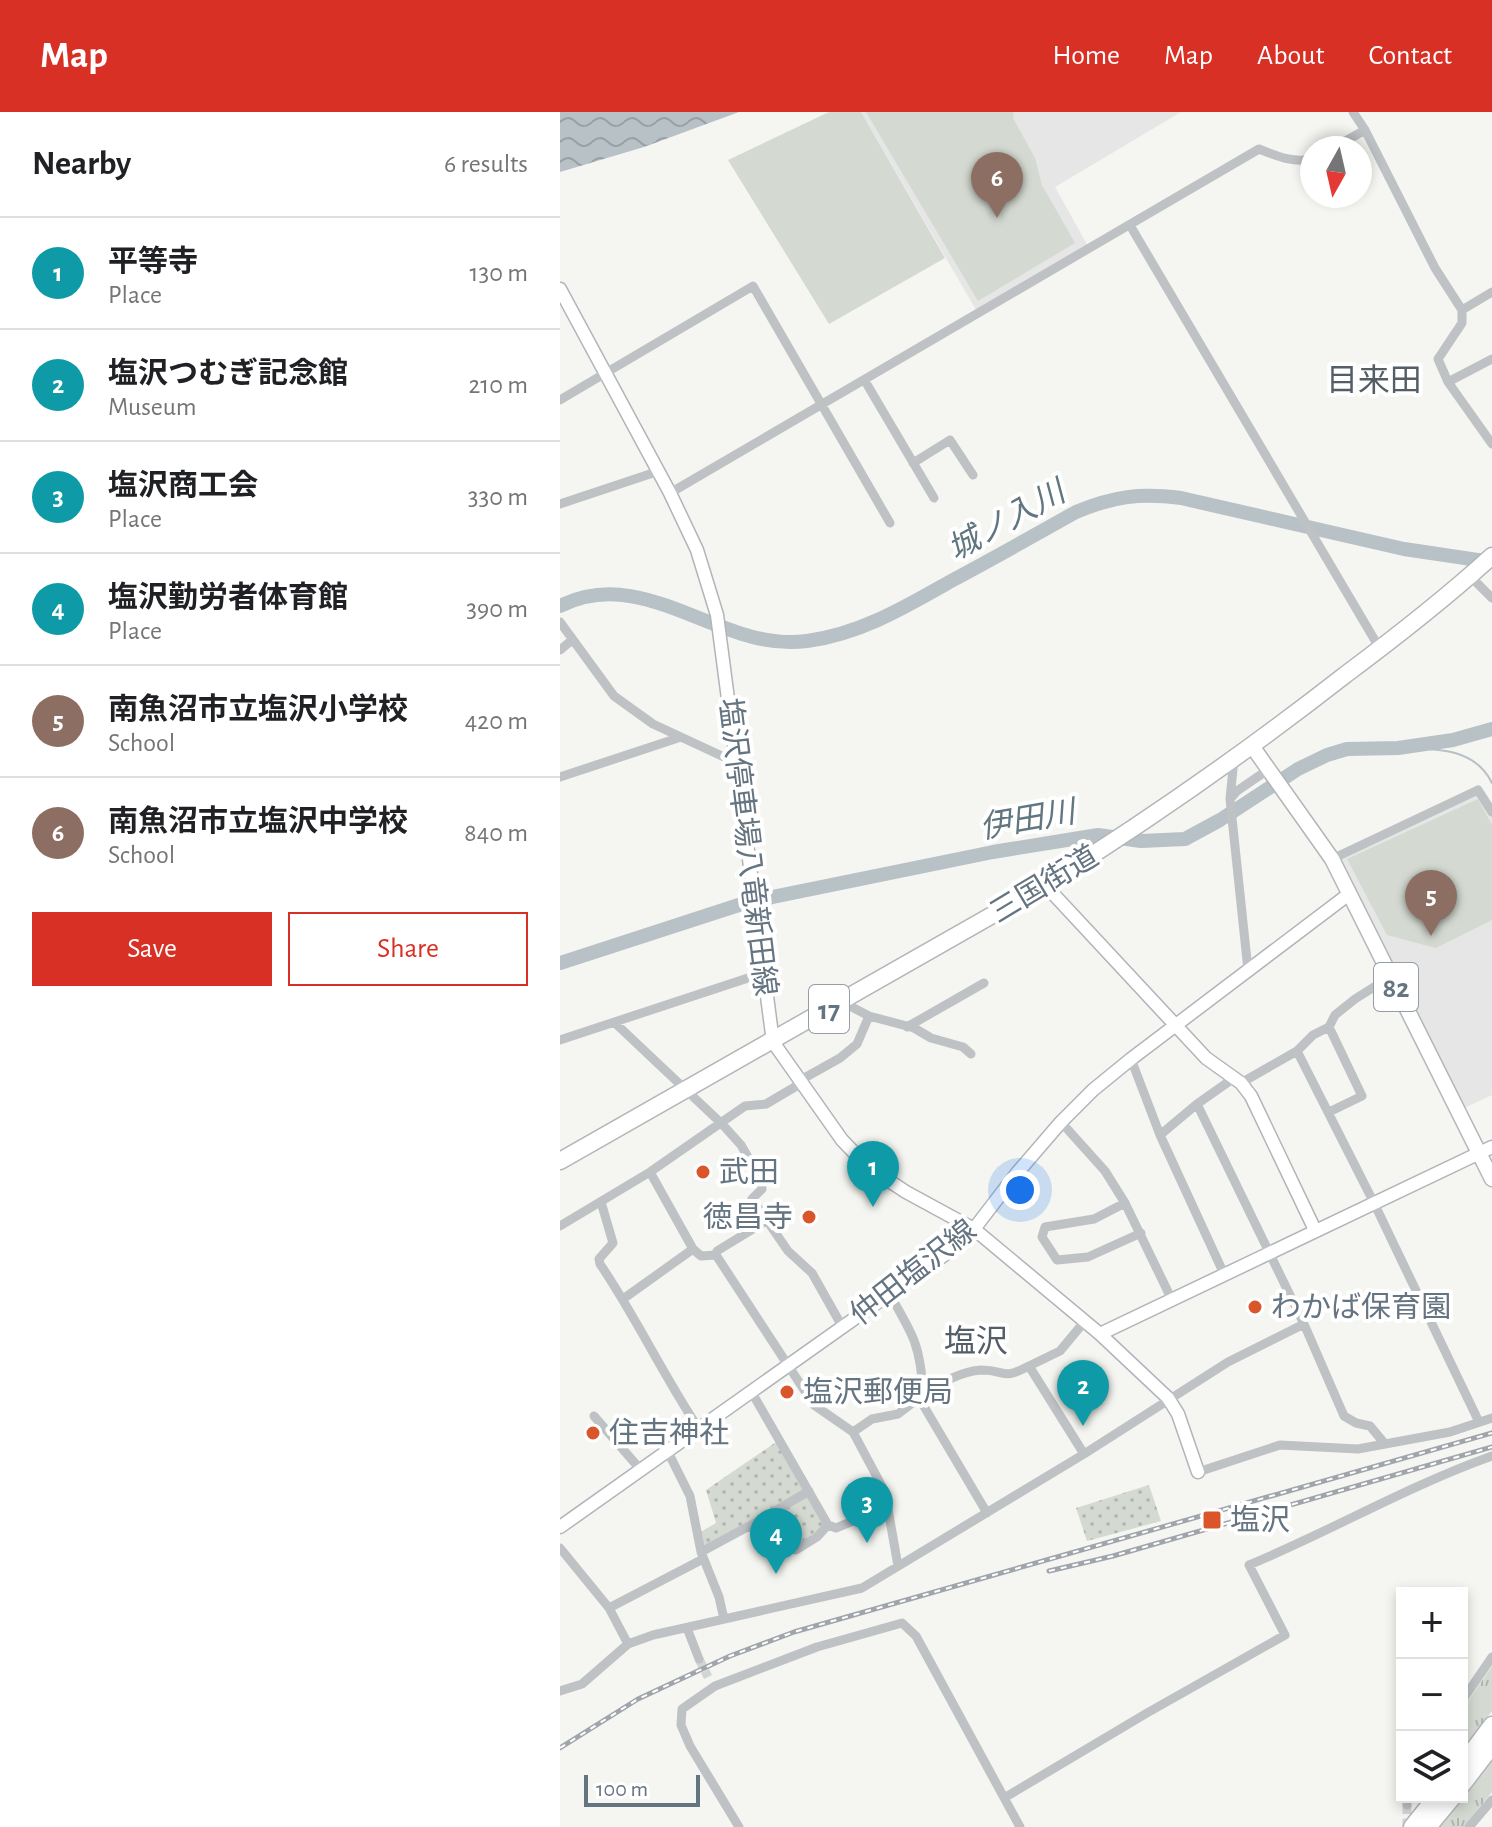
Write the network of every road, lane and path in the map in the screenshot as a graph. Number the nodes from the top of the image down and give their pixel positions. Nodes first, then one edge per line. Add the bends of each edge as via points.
1 (1353, 112) edge
2 (1365, 130) junction
3 (1354, 136) edge
4 (1300, 161) edge
5 (1131, 227) junction
6 (560, 289) edge
7 (1492, 292) edge
8 (1462, 310) junction
9 (1492, 359) edge
10 (605, 372) junction
11 (865, 381) junction
12 (1448, 382) junction
13 (560, 400) edge
14 (822, 405) junction
15 (1492, 444) edge
16 (913, 463) junction
17 (659, 471) junction
18 (973, 475) dead end
19 (670, 493) junction
20 (934, 498) dead end
21 (560, 504) edge
22 (890, 523) dead end
23 (1492, 556) edge
24 (1470, 576) junction
25 (1492, 598) edge
26 (560, 622) edge
27 (572, 640) junction
28 (1380, 649) junction
29 (560, 650) edge
30 (681, 737) junction
31 (1252, 746) junction
32 (1234, 759) junction
33 (737, 763) junction
34 (1269, 769) junction
35 (560, 777) edge
36 (1230, 799) junction
37 (1492, 812) edge
38 (1332, 859) junction
39 (1045, 885) junction
40 (1349, 894) junction
41 (1248, 970) junction
42 (763, 973) junction
43 (1390, 977) junction
44 (984, 983) dead end
45 (842, 1002) junction
46 (869, 1016) junction
47 (614, 1022) junction
48 (907, 1027) junction
49 (1176, 1027) junction
50 (1329, 1027) junction
51 (560, 1040) edge
52 (773, 1042) junction
53 (1297, 1051) junction
54 (971, 1054) dead end
55 (1131, 1059) junction
56 (1237, 1080) junction
57 (800, 1083) junction
58 (685, 1089) junction
59 (1197, 1104) junction
60 (1329, 1112) junction
61 (1061, 1122) junction
62 (722, 1124) junction
63 (1160, 1135) junction
64 (1486, 1150) edge
65 (560, 1161) edge
66 (650, 1172) junction
67 (1492, 1179) edge
68 (601, 1202) junction
69 (1125, 1203) junction
70 (1374, 1203) junction
71 (766, 1221) junction
72 (560, 1226) edge
73 (974, 1229) junction
74 (1315, 1230) junction
75 (1141, 1233) junction
76 (693, 1249) junction
77 (1270, 1253) junction
78 (716, 1255) junction
79 (1224, 1274) junction
80 (890, 1295) junction
81 (1171, 1298) junction
82 (623, 1299) junction
83 (1085, 1321) junction
84 (1304, 1324) junction
85 (843, 1328) junction
86 (1100, 1334) junction
87 (790, 1366) junction
88 (1029, 1366) junction
89 (751, 1391) junction
90 (921, 1396) junction
91 (1168, 1398) junction
92 (594, 1416) dead end
93 (1492, 1418) edge
94 (1479, 1422) junction
95 (699, 1429) junction
96 (853, 1432) junction
97 (1385, 1444) junction
98 (667, 1450) junction
99 (1084, 1454) junction
100 (1492, 1456) edge
101 (640, 1469) junction
102 (1198, 1472) joint
103 (809, 1491) junction
104 (887, 1507) junction
105 (987, 1513) junction
106 (751, 1525) junction
107 (828, 1525) junction
108 (560, 1527) edge
109 (560, 1548) edge
110 (702, 1556) junction
111 (898, 1566) junction
112 (609, 1608) junction
113 (724, 1619) junction
114 (687, 1628) junction
115 (628, 1644) junction
116 (1492, 1657) edge
117 (699, 1659) tunnel mouth
118 (708, 1677) tunnel mouth
119 (715, 1686) junction
120 (560, 1691) edge
121 (1468, 1692) edge
122 (1492, 1725) edge
123 (1492, 1746) edge
124 (1468, 1757) edge
125 (1468, 1777) edge
126 (1004, 1798) junction
127 (1492, 1800) edge
128 (1431, 1803) edge
129 (1448, 1803) edge
130 (739, 1827) edge
131 (1020, 1827) edge
132 (1412, 1827) edge
133 (1428, 1827) edge
134 (1469, 1827) edge

1 - 2 street
2 - 3 street
2 - 8 street
4 - 5 street via 1259,149
5 - 11 street
5 - 28 street
6 - 10 main road
7 - 8 street
8 - 12 street via 1462,323 1438,359
9 - 12 street
10 - 13 street
10 - 14 street via 753,286
10 - 17 main road
11 - 14 street
11 - 16 street
12 - 15 street
14 - 19 street
14 - 22 street
16 - 18 street via 950,440
16 - 20 street
17 - 19 main road
17 - 21 street
19 - 33 main road, 塩沢停車場八竜新田線 via 697,550 717,615
23 - 24 highway, 三国街道 / 17
24 - 25 street
24 - 28 highway, 三国街道 / 17
26 - 27 street
27 - 29 street
27 - 30 street via 614,696
28 - 31 highway, 三国街道 / 17
30 - 33 street
30 - 35 street
31 - 32 highway, 三国街道 / 17
31 - 34 main road, 82
32 - 36 street
32 - 39 highway, 三国街道 / 17
33 - 42 main road, 塩沢停車場八竜新田線
34 - 36 street
34 - 38 main road, 82
36 - 41 street
37 - 38 street via 1478,790
38 - 40 main road, 82
39 - 45 highway, 三国街道 / 17
39 - 49 main road
40 - 41 main road, 仲田塩沢線
40 - 43 main road, 82
41 - 49 main road, 仲田塩沢線
42 - 47 street
42 - 52 main road, 塩沢停車場八竜新田線
43 - 50 street via 1335,1015
43 - 64 main road, 82
44 - 48 street
45 - 46 street
45 - 52 highway, 三国街道 / 17
46 - 48 street
46 - 57 street via 857,1044
47 - 51 street
47 - 58 street
48 - 54 street
49 - 55 main road, 仲田塩沢線
49 - 56 main road
50 - 53 street
50 - 60 street via 1362,1096
52 - 57 main road
52 - 58 highway, 三国街道 / 17
53 - 56 street
53 - 60 street
55 - 61 main road, 仲田塩沢線
55 - 63 street
56 - 59 street
56 - 74 main road via 1251,1096
57 - 62 street via 766,1104 745,1106
57 - 73 main road via 868,1167
58 - 62 street
58 - 65 highway, 三国街道 / 17
59 - 63 street
59 - 77 street
60 - 70 street
61 - 69 street via 1105,1171
61 - 73 main road, 仲田塩沢線
62 - 66 street
62 - 71 street via 760,1178 762,1189 752,1199
63 - 79 street
64 - 67 main road, 82
64 - 70 main road
66 - 68 street
66 - 76 street
68 - 72 street
68 - 82 street via 613,1243 600,1264
69 - 75 street
69 - 75 street via 1094,1219 1045,1227 1042,1237 1057,1260 1088,1257
70 - 74 main road
70 - 94 street
71 - 78 street
71 - 85 street via 812,1273
73 - 80 main road, 仲田塩沢線
73 - 83 main road
74 - 77 main road
75 - 81 street
76 - 78 street via 701,1256
76 - 82 street
77 - 79 main road
77 - 84 street
78 - 87 street
79 - 81 main road
80 - 85 main road, 仲田塩沢線
80 - 90 street via 915,1339
81 - 86 main road
82 - 95 street
83 - 86 main road
83 - 88 street via 1060,1351
84 - 91 street
84 - 97 street via 1344,1416 1370,1426
85 - 87 main road, 仲田塩沢線
86 - 91 main road
87 - 89 main road, 仲田塩沢線
87 - 96 street via 814,1405
88 - 90 street via 1011,1375 971,1371
88 - 99 street
89 - 95 main road, 仲田塩沢線
89 - 103 street
90 - 96 street via 898,1414 872,1419
90 - 105 street
91 - 99 street
91 - 102 main road
92 - 101 street
93 - 94 street
94 - 97 street
95 - 98 main road, 仲田塩沢線
96 - 104 street via 885,1492
97 - 102 street via 1342,1449 1280,1445
98 - 101 main road, 仲田塩沢線
98 - 110 street via 690,1496
99 - 105 street
100 - 126 street via 1428,1480 1249,1565 1285,1635
101 - 108 main road, 仲田塩沢線
103 - 106 street
103 - 107 street
104 - 107 street via 836,1528
104 - 111 street
105 - 111 street
106 - 107 street via 762,1544 796,1550
106 - 110 street
109 - 112 street
110 - 112 street
110 - 113 street
111 - 113 street via 862,1588
112 - 115 street
113 - 114 street
114 - 115 street
114 - 117 street
115 - 120 street via 582,1684
116 - 121 street
118 - 119 street
119 - 126 street via 817,1647 902,1623 916,1636
119 - 130 street via 682,1709 681,1725
122 - 124 highway
123 - 125 highway
126 - 131 street
127 - 134 street
128 - 132 highway
129 - 133 highway

